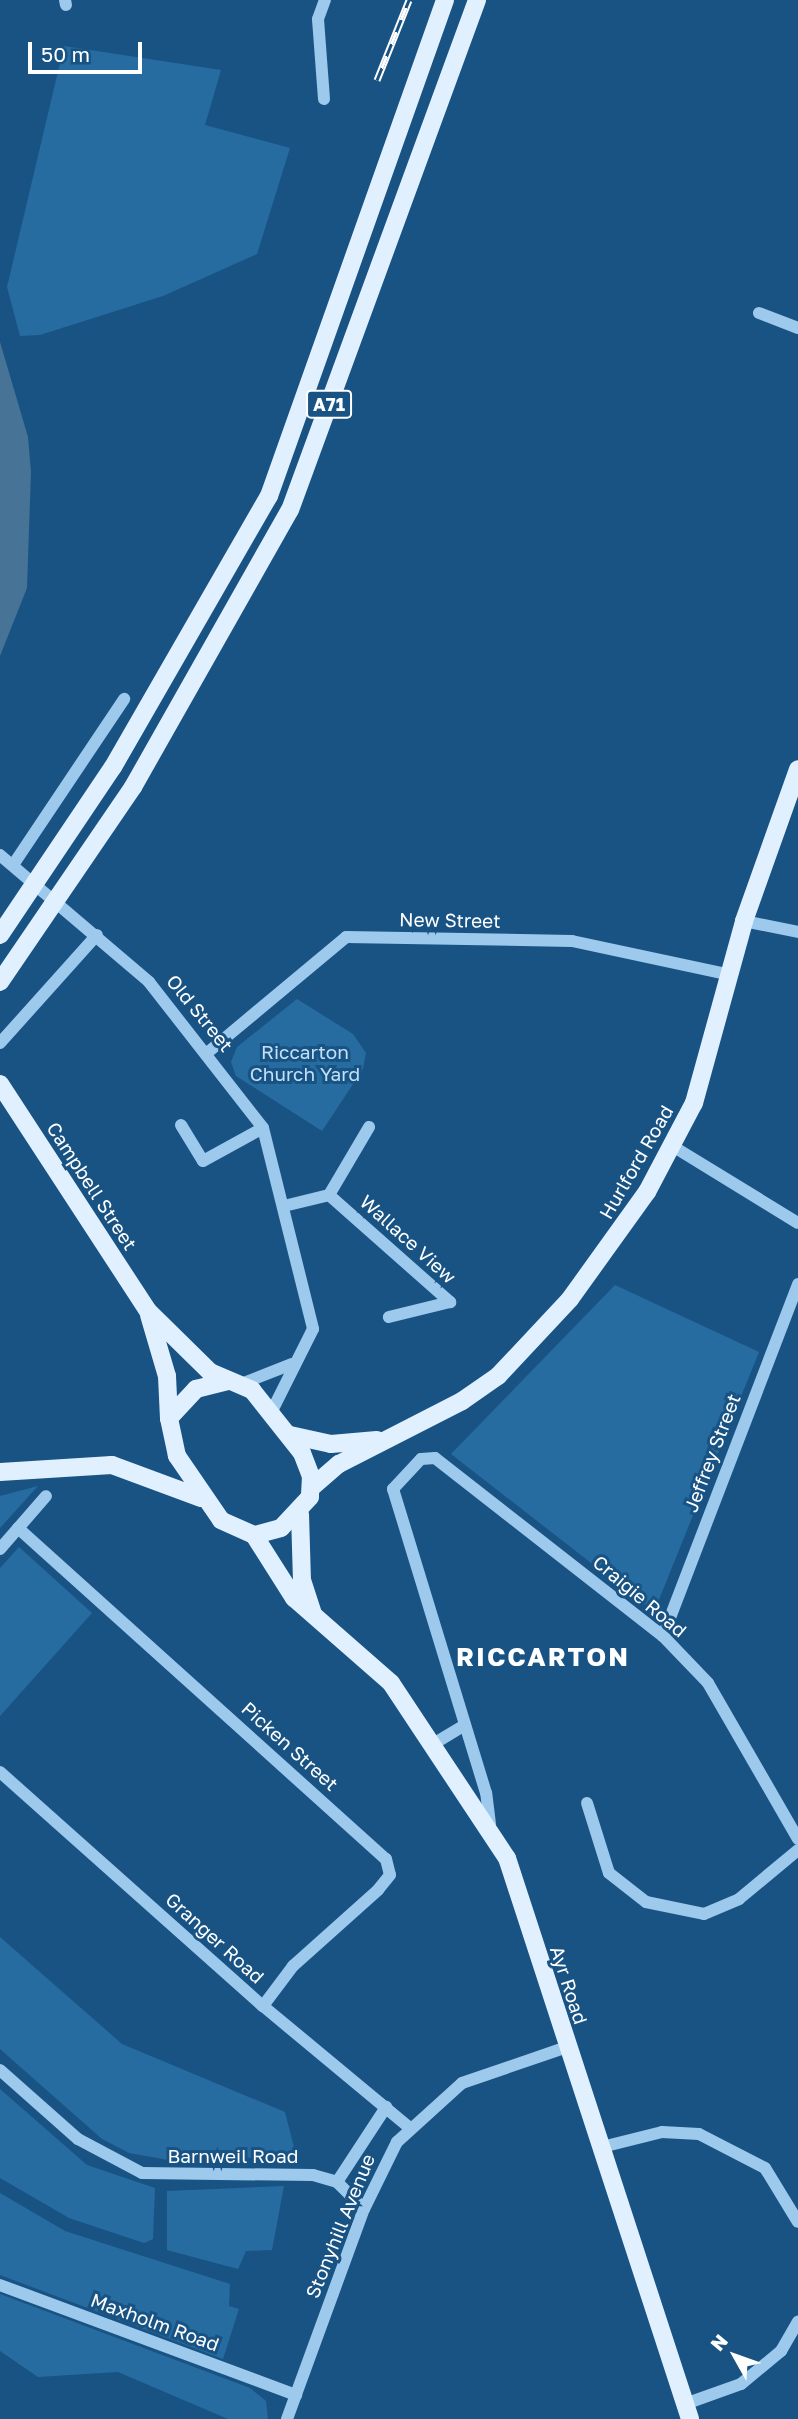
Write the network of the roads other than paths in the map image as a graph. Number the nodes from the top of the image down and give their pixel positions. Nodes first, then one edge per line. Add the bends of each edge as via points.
1 (325, 0) edge
2 (445, 0) edge
3 (477, 0) edge
4 (324, 99) dead end
5 (760, 313) dead end
6 (798, 328) edge
7 (124, 699) dead end
8 (798, 769) edge
9 (0, 855) edge
10 (13, 864) junction
11 (744, 921) junction
12 (798, 932) edge
13 (0, 935) edge
14 (97, 935) junction
15 (730, 975) junction
16 (0, 982) edge
17 (0, 1043) edge
18 (207, 1054) junction
19 (0, 1084) edge
20 (181, 1125) dead end
21 (369, 1127) dead end
22 (263, 1128) junction
23 (674, 1147) junction
24 (329, 1195) junction
25 (285, 1206) junction
26 (798, 1223) edge
27 (798, 1284) edge
28 (148, 1311) junction
29 (389, 1317) dead end
30 (292, 1364) junction
31 (234, 1382) junction
32 (272, 1411) junction
33 (169, 1418) junction
34 (290, 1435) junction
35 (385, 1439) junction
36 (0, 1472) edge
37 (311, 1488) junction
38 (46, 1496) dead end
39 (201, 1498) junction
40 (300, 1514) junction
41 (18, 1528) junction
42 (254, 1535) junction
43 (0, 1549) edge
44 (314, 1618) junction
45 (663, 1636) junction
46 (465, 1725) junction
47 (435, 1743) junction
48 (0, 1772) edge
49 (587, 1803) dead end
50 (490, 1824) junction
51 (798, 1839) edge
52 (798, 1850) edge
53 (263, 2006) junction
54 (567, 2047) junction
55 (0, 2070) edge
56 (386, 2107) junction
57 (409, 2127) junction
58 (601, 2147) junction
59 (337, 2182) junction
60 (793, 2201) edge
61 (364, 2209) junction
62 (798, 2222) edge
63 (0, 2285) edge
64 (798, 2322) edge
65 (296, 2395) junction
66 (687, 2412) edge
67 (287, 2419) edge

1 - 4 street via 318,19
2 - 13 main road, A71, bridge via 269,496 113,767
3 - 16 main road, A71, bridge via 290,510 133,787
5 - 6 street
7 - 10 street
8 - 11 main road, Hurlford Road
9 - 10 street, Old Street
10 - 14 street, Old Street
11 - 12 street
11 - 15 main road, Hurlford Road
14 - 17 street
14 - 18 street, Old Street via 149,982
15 - 18 street, New Street via 572,941 346,937
15 - 23 main road, Hurlford Road via 694,1103
18 - 22 street, Old Street
19 - 28 main road, Campbell Street
20 - 22 street via 203,1161
21 - 24 street
22 - 25 street, Old Street
23 - 26 street
23 - 35 main road, Hurlford Road via 609,1247 535,1340 462,1401
24 - 25 street, Wallace View
24 - 29 street, Wallace View via 450,1302
25 - 30 street, Old Street via 313,1329
27 - 45 street, Jeffrey Street
28 - 31 main road, Campbell Street via 193,1359
28 - 33 main road, Campbell Street via 167,1377
30 - 31 street
30 - 32 street, Old Street
31 - 32 main road
31 - 33 main road via 196,1389
32 - 34 main road
33 - 39 main road via 177,1456
34 - 35 main road, Hurlford Road via 331,1444
34 - 37 main road via 307,1462
35 - 37 main road, Hurlford Road
36 - 39 main road via 112,1465
37 - 40 main road
38 - 41 street
39 - 42 main road via 221,1520
40 - 42 main road
40 - 44 main road via 302,1580
41 - 43 street
41 - 53 street, Picken Street via 386,1859 390,1875 293,1966
42 - 44 main road, Ayr Road
44 - 47 main road, Ayr Road via 391,1683
45 - 46 street, Craigie Road via 435,1458 407,1469 393,1489
45 - 51 street, Craigie Road via 708,1683
46 - 47 street
46 - 50 street
47 - 50 main road, Ayr Road
48 - 53 street, Granger Road
49 - 52 street via 609,1873 646,1902 704,1914 739,1899
50 - 54 main road, Ayr Road via 507,1858
53 - 56 street, Granger Road
54 - 57 street, Stonyhill Avenue via 462,2083
54 - 58 main road, Ayr Road
55 - 59 street, Barnweil Road via 78,2139 142,2173 313,2175
56 - 57 street, Granger Road
56 - 59 street, Stonyhill Avenue
57 - 61 street, Stonyhill Avenue
58 - 60 street via 662,2132 699,2134 765,2168
58 - 66 main road, Ayr Road
59 - 61 street
60 - 62 street
61 - 65 street, Stonyhill Avenue
63 - 65 street, Maxholm Road
64 - 66 street via 782,2351 741,2384
65 - 67 street, Stonyhill Avenue

